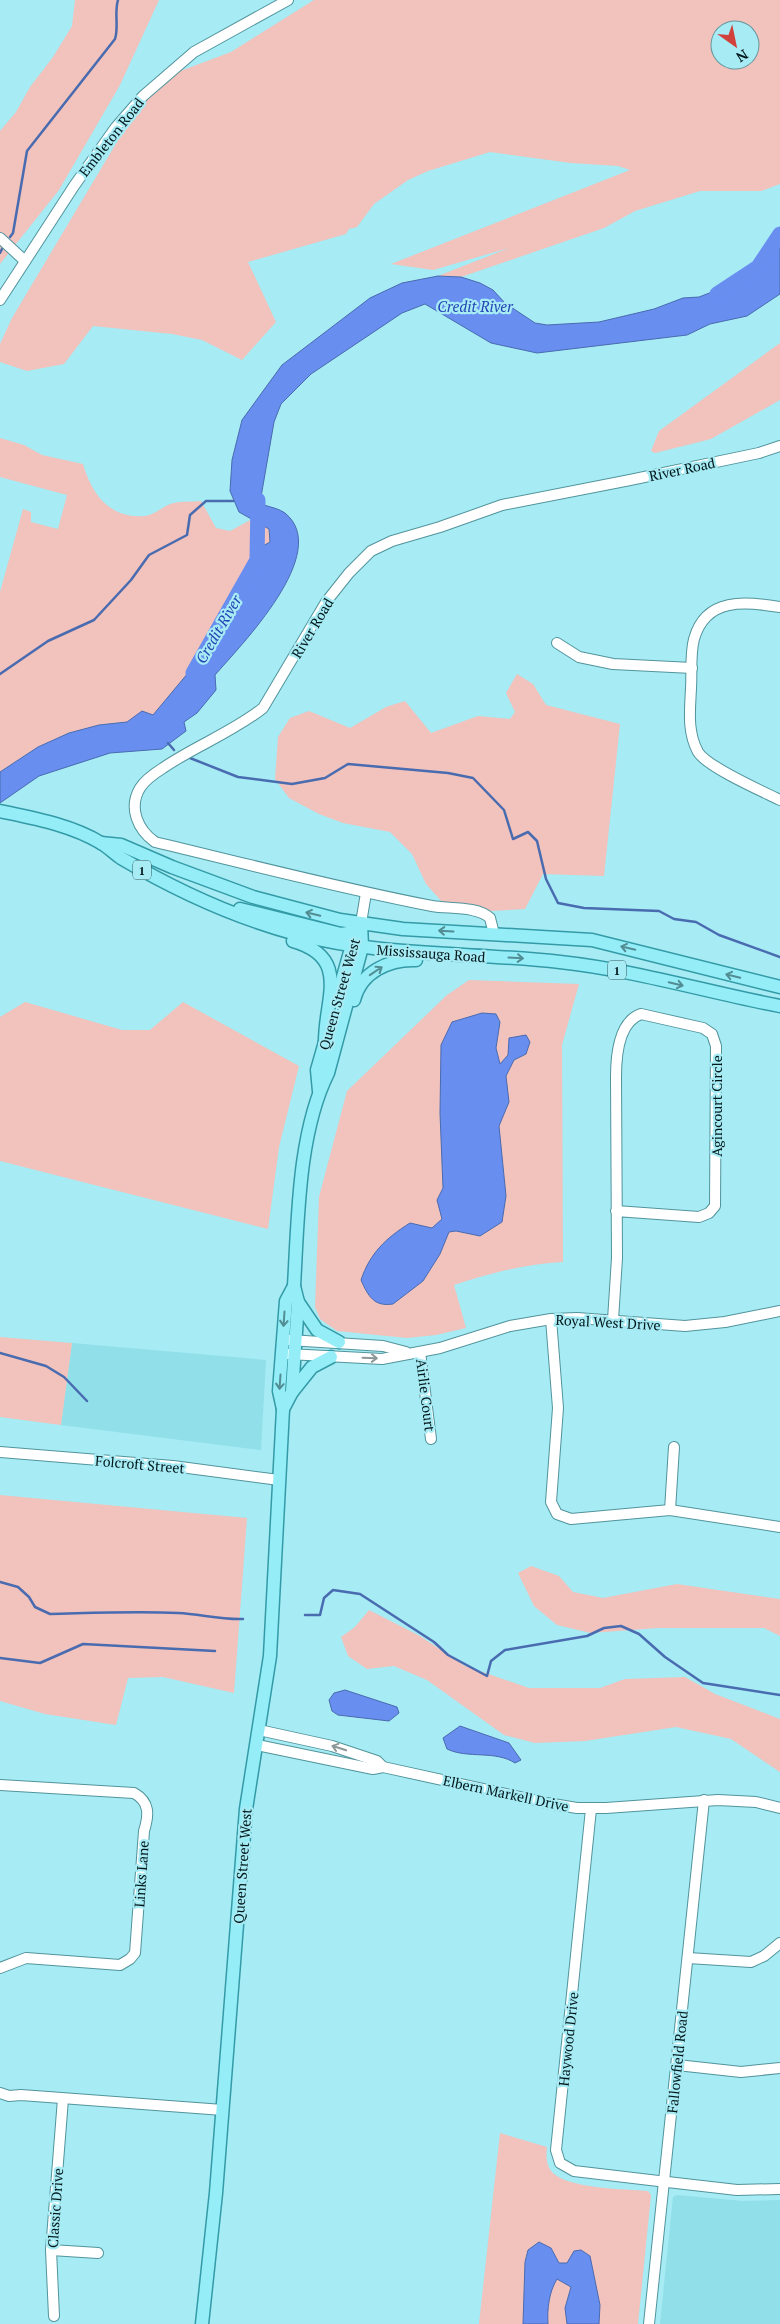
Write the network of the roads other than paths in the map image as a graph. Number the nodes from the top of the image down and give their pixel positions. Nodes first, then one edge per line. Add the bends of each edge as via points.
1 (288, 0) edge
2 (0, 238) edge
3 (25, 261) junction
4 (0, 300) edge
5 (780, 446) edge
6 (780, 607) edge
7 (557, 643) dead end
8 (692, 668) junction
9 (780, 800) edge
10 (0, 811) edge
11 (101, 842) junction
12 (366, 892) junction
13 (214, 907) junction
14 (236, 915) junction
15 (361, 923) junction
16 (494, 934) junction
17 (356, 946) junction
18 (450, 955) junction
19 (780, 987) edge
20 (780, 1006) edge
21 (341, 1025) junction
22 (325, 1043) junction
23 (319, 1091) junction
24 (616, 1211) junction
25 (294, 1286) junction
26 (298, 1302) junction
27 (780, 1311) edge
28 (551, 1319) junction
29 (613, 1320) junction
30 (289, 1340) junction
31 (339, 1342) junction
32 (409, 1352) junction
33 (420, 1352) junction
34 (288, 1354) junction
35 (331, 1356) junction
36 (292, 1392) junction
37 (283, 1409) junction
38 (431, 1439) dead end
39 (674, 1446) dead end
40 (0, 1452) edge
41 (279, 1480) junction
42 (670, 1510) junction
43 (780, 1528) edge
44 (259, 1730) junction
45 (257, 1745) junction
46 (383, 1767) junction
47 (0, 1785) edge
48 (704, 1800) junction
49 (780, 1808) edge
50 (591, 1809) junction
51 (780, 1943) edge
52 (688, 1958) junction
53 (0, 1968) edge
54 (676, 2065) junction
55 (780, 2068) edge
56 (0, 2092) edge
57 (63, 2099) junction
58 (223, 2110) junction
59 (664, 2182) junction
60 (780, 2189) edge
61 (51, 2250) junction
62 (98, 2253) dead end
63 (54, 2316) dead end
64 (202, 2324) edge
65 (649, 2324) edge

1 - 3 street, Embleton Road via 194,52 143,96 84,171
2 - 3 street
3 - 4 street, Embleton Road
5 - 12 street, River Road via 502,505 392,541 370,552 326,602 263,708 187,752 140,787 135,808 138,823 146,836 155,842
6 - 8 street via 736,602 717,608 702,622 694,639
7 - 8 street via 579,657 613,664
8 - 9 street via 689,728 699,753 712,764
10 - 11 main road, Mississauga Road / 1 via 65,828
11 - 13 main road, Mississauga Road / 1 via 150,875
15 -> 11 main road, Mississauga Road / 1 via 253,898 121,845
12 - 15 street
12 - 16 street, River Road via 474,911 490,918
13 - 14 main road, Mississauga Road / 1
13 - 15 main road via 231,906 341,934
14 - 17 main road, Mississauga Road / 1 via 299,935
14 - 22 main road via 246,927 314,949 325,962 332,976 324,1023
16 -> 15 main road, Mississauga Road / 1 via 403,929
15 - 17 main road, Queen Street West
19 -> 16 main road, Mississauga Road / 1 via 592,940
17 - 18 main road, Mississauga Road / 1
17 - 21 main road, Queen Street West
17 - 22 main road, Queen Street West
18 -> 20 main road, Mississauga Road / 1 via 609,968
21 -> 18 main road via 352,1010 359,987 372,972 400,960 444,962
21 - 23 main road, Queen Street West via 328,1073
22 - 23 main road, Queen Street West via 317,1070
23 - 25 main road, Queen Street West via 299,1202
24 - 24 street, Agincourt Circle via 699,1217 715,1206 716,1046 712,1034 703,1028 640,1014 631,1018 626,1027 616,1068
24 - 29 street, Agincourt Circle
25 - 26 main road, Queen Street West
25 -> 30 main road, Queen Street West via 286,1301
26 - 30 main road, Queen Street West
26 - 31 main road via 317,1330
27 - 29 street, Royal West Drive via 706,1325
28 - 29 street, Royal West Drive
28 - 33 street, Royal West Drive via 510,1326
28 - 42 street via 558,1408 551,1502 554,1510 560,1517 571,1519
30 - 31 street, Royal West Drive
30 - 34 main road, Queen Street West
31 - 32 street, Royal West Drive
32 - 33 street, Royal West Drive
35 -> 32 street, Royal West Drive via 382,1358
33 - 38 street, Airlie Court
34 - 35 street, Royal West Drive
34 - 36 main road, Queen Street West
34 -> 37 main road, Queen Street West via 279,1391
35 - 36 main road via 312,1367
36 - 37 main road, Queen Street West
37 - 41 main road, Queen Street West
39 - 42 street
40 - 41 street, Folcroft Street via 173,1466
41 - 44 main road, Queen Street West via 270,1656
42 - 43 street
44 - 45 main road, Queen Street West
46 -> 44 street, Elbern Markell Drive via 332,1746
45 - 46 street, Elbern Markell Drive via 373,1770
45 - 58 main road, Queen Street West via 246,1810
46 - 50 street, Elbern Markell Drive via 547,1804
47 - 53 street, Links Lane via 134,1793 143,1798 148,1818 144,1831 135,1953 130,1959 120,1965 26,1958
48 - 49 street, Elbern Markell Drive via 747,1801
48 - 50 street, Elbern Markell Drive
48 - 52 street, Fallowfield Road
50 - 59 street, Haywood Drive via 556,2154 560,2163 574,2171
51 - 52 street via 751,1962
52 - 54 street, Fallowfield Road
54 - 55 street via 741,2072
54 - 59 street, Fallowfield Road
56 - 57 street via 9,2096
57 - 58 street
57 - 61 street, Classic Drive
58 - 64 main road, Queen Street West
59 - 60 street, Haywood Drive via 737,2190
59 - 65 street, Fallowfield Road
61 - 62 street
61 - 63 street, Classic Drive

